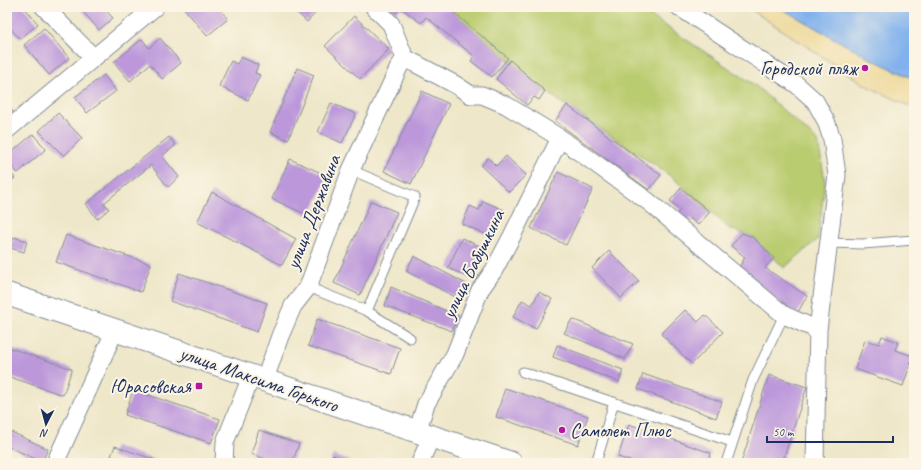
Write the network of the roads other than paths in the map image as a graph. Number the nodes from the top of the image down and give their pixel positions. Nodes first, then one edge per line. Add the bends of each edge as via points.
1 (44, 7) edge
2 (155, 7) edge
3 (374, 7) edge
4 (679, 7) edge
5 (93, 57) junction
6 (405, 58) junction
7 (7, 130) edge
8 (560, 138) junction
9 (351, 170) junction
10 (914, 240) edge
11 (829, 243) junction
12 (308, 287) junction
13 (7, 294) edge
14 (367, 311) junction
15 (784, 315) junction
16 (115, 330) junction
17 (818, 330) junction
18 (410, 338) dead end
19 (523, 372) dead end
20 (258, 379) junction
21 (614, 402) junction
22 (424, 435) junction
23 (732, 442) junction
24 (54, 463) edge
25 (224, 463) edge
26 (420, 463) edge
27 (511, 463) edge
28 (596, 463) edge
29 (726, 463) edge
30 (815, 463) edge

1 - 5 street
2 - 5 street
3 - 6 street via 391,24
4 - 11 street via 779,72 815,101 826,121 837,175
5 - 7 street
6 - 8 street via 471,95 482,95 506,105
6 - 9 street, улица Державина
8 - 15 street via 649,202
8 - 22 street, улица Бабушкина via 512,236 480,290 455,354 426,404
9 - 12 street, улица Державина
9 - 14 lane via 415,198
10 - 11 lane via 863,244
11 - 17 street
12 - 14 lane
12 - 20 street, улица Державина via 293,306
13 - 16 main road, улица Максима Горького
14 - 18 lane
15 - 17 street
15 - 23 lane via 753,380
16 - 20 main road, улица Максима Горького
16 - 24 street
17 - 30 street
19 - 21 lane
20 - 22 main road, улица Максима Горького
20 - 25 street, улица Державина via 225,442
21 - 23 lane
21 - 28 lane
22 - 26 street, улица Бабушкина
22 - 27 main road, улица Максима Горького
23 - 29 lane

